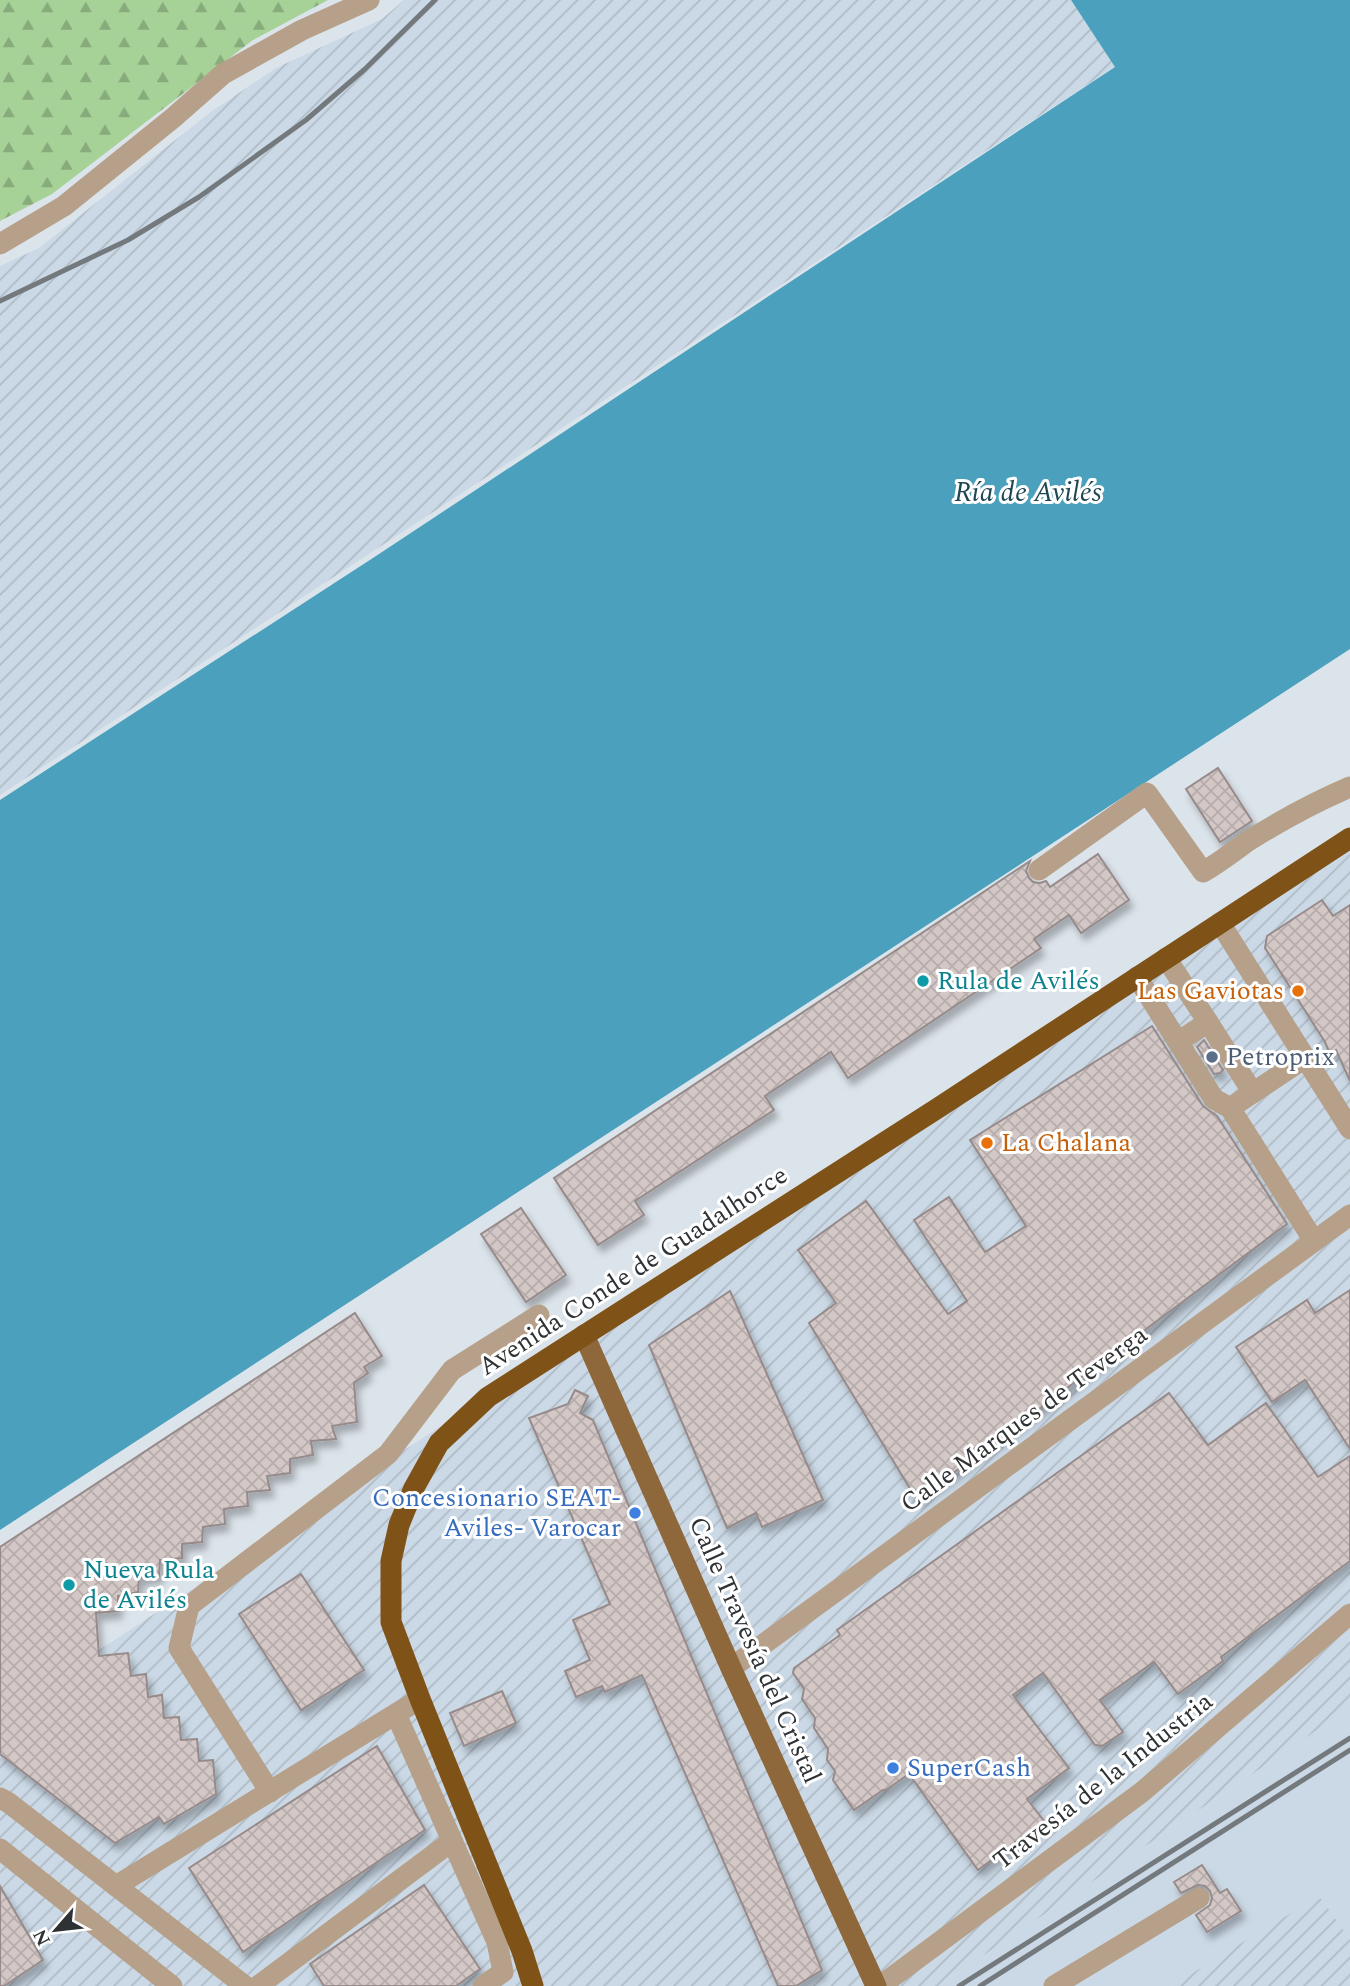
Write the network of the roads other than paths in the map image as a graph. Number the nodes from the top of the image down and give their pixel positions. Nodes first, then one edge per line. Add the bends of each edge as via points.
1 (369, 0) edge
2 (0, 244) edge
3 (1350, 787) edge
4 (1350, 838) edge
5 (1039, 870) dead end
6 (1220, 923) junction
7 (1166, 958) junction
8 (1137, 977) junction
9 (1208, 1022) junction
10 (1178, 1042) junction
11 (1305, 1058) junction
12 (1253, 1093) junction
13 (1230, 1108) junction
14 (1350, 1129) edge
15 (1350, 1215) edge
16 (1314, 1241) junction
17 (539, 1315) dead end
18 (584, 1335) junction
19 (1350, 1614) edge
20 (731, 1668) junction
21 (420, 1699) junction
22 (396, 1714) junction
23 (270, 1792) junction
24 (0, 1798) edge
25 (452, 1842) junction
26 (0, 1849) edge
27 (117, 1886) junction
28 (1199, 1898) dead end
29 (172, 1986) edge
30 (245, 1986) edge
31 (258, 1986) edge
32 (483, 1986) edge
33 (533, 1986) edge
34 (876, 1986) edge
35 (886, 1986) edge
36 (1054, 1986) edge

1 - 2 street via 302,30 223,74 64,206
3 - 5 street via 1249,841 1203,872 1147,793
4 - 6 highway, Avenida Conde de Guadalhorce
6 - 7 highway, Avenida Conde de Guadalhorce
6 - 11 street
7 - 8 highway, Avenida Conde de Guadalhorce
7 - 9 street
8 - 10 street
8 - 18 highway, Avenida Conde de Guadalhorce
9 - 10 street
9 - 12 street
10 - 13 street via 1214,1099
11 - 12 street
11 - 14 street
12 - 13 street
13 - 16 street
15 - 16 street, Calle Marques de Teverga
16 - 20 street, Calle Marques de Teverga
17 - 23 street via 452,1370 388,1454 189,1606 179,1648
18 - 20 main road, Calle Travesía del Cristal
18 - 21 highway, Avenida Conde de Guadalhorce via 488,1397 439,1443 414,1488 391,1561 391,1622
19 - 35 street, Travesía de la Industria via 1142,1792
20 - 34 main road, Calle Travesía del Cristal
21 - 22 street
21 - 33 highway, Avenida Conde de Guadalhorce
22 - 23 street
22 - 25 street
23 - 27 street
24 - 27 street
25 - 31 street
25 - 32 street via 497,1942 503,1972
26 - 29 street
27 - 30 street
28 - 36 street

